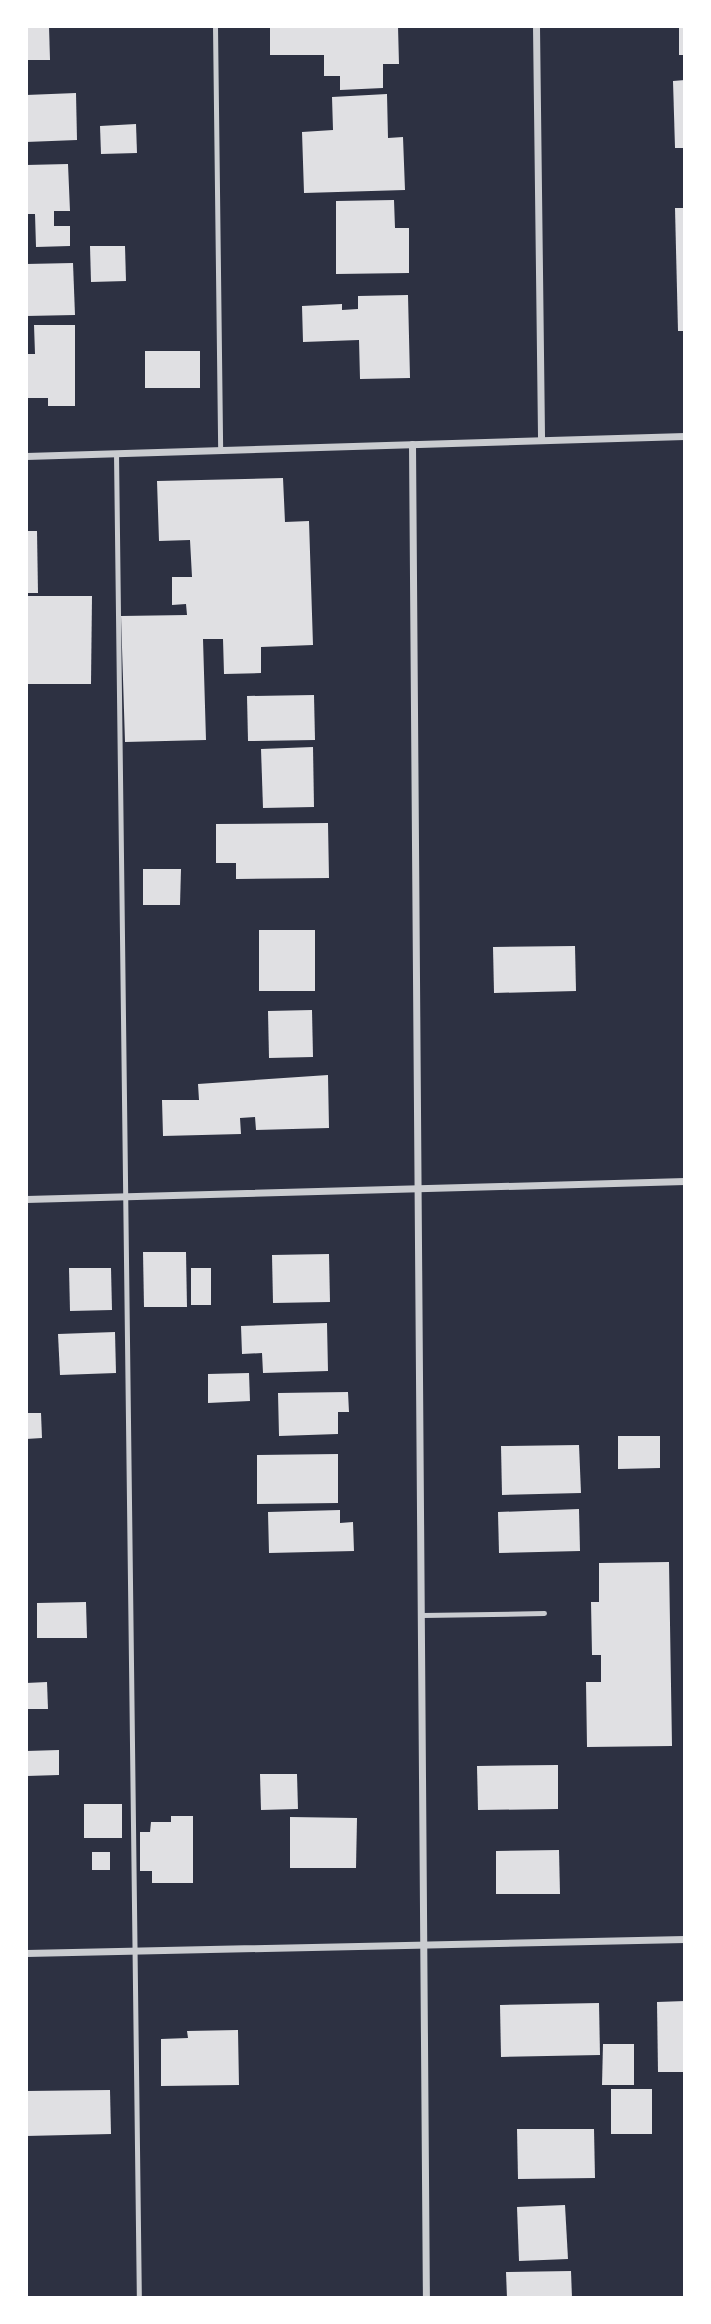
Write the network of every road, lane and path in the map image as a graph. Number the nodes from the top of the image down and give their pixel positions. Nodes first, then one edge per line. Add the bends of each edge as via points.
1 (215, 26) edge
2 (536, 26) edge
3 (685, 436) edge
4 (541, 438) junction
5 (411, 444) junction
6 (220, 449) junction
7 (116, 453) junction
8 (26, 456) edge
9 (685, 1181) edge
10 (419, 1187) junction
11 (126, 1196) junction
12 (26, 1199) edge
13 (544, 1613) dead end
14 (422, 1615) junction
15 (685, 1939) edge
16 (425, 1945) junction
17 (135, 1950) junction
18 (26, 1953) edge
19 (139, 2298) edge
20 (426, 2298) edge

1 - 6 lane
2 - 4 street
3 - 4 street
4 - 5 street
5 - 6 street
5 - 10 street
6 - 7 street
7 - 8 street
7 - 11 lane
9 - 10 street
10 - 11 street
10 - 14 street
11 - 12 street
11 - 17 lane
13 - 14 lane
14 - 16 street
15 - 16 street
16 - 17 street
16 - 20 street
17 - 18 street
17 - 19 lane

